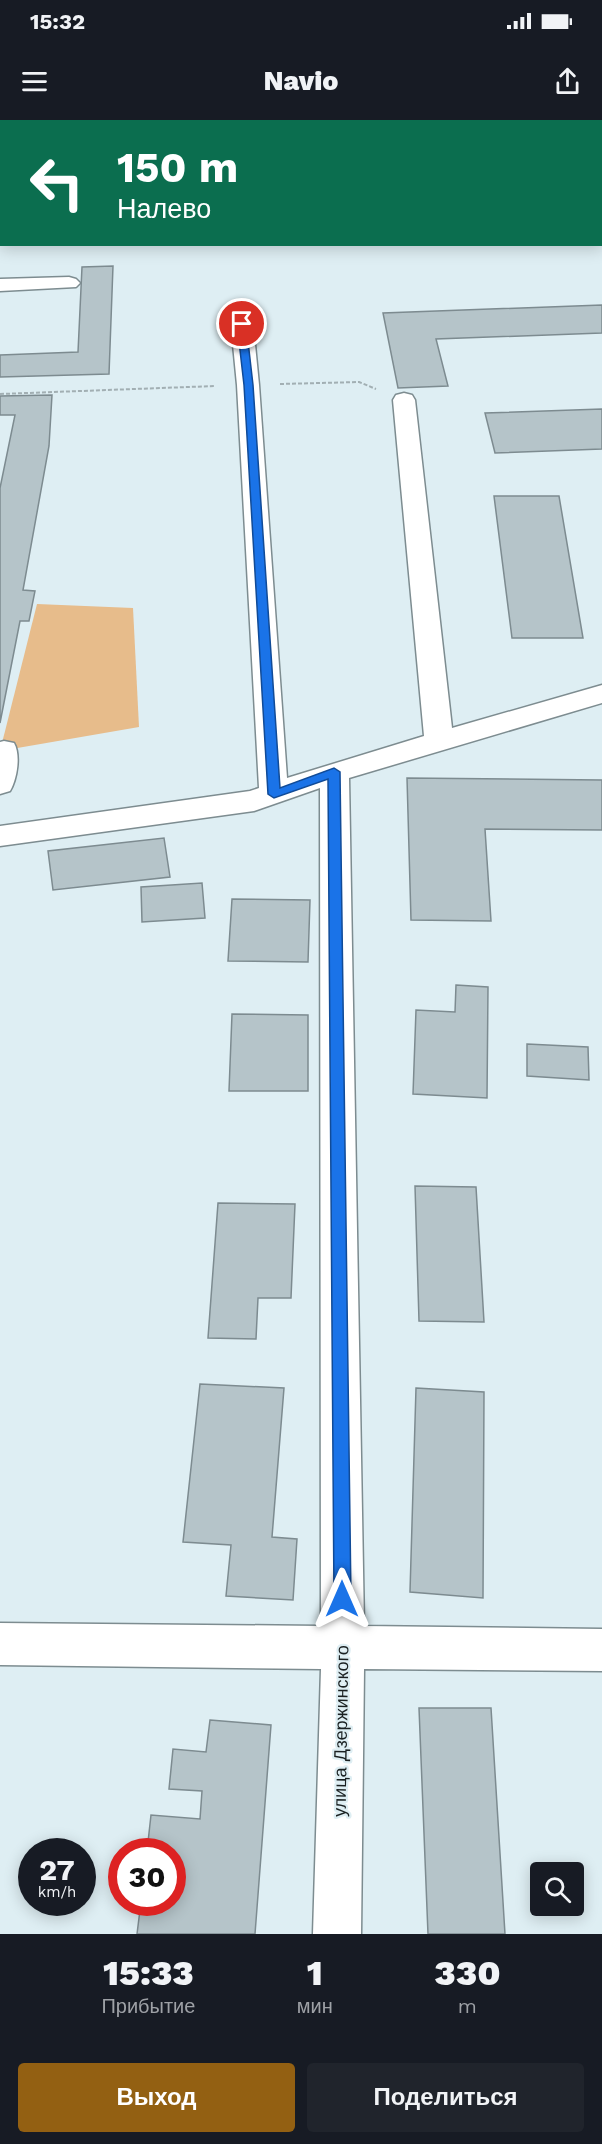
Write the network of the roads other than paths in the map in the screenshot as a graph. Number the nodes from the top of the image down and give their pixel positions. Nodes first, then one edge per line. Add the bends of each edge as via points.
1 (69, 283) dead end
2 (0, 285) edge
3 (242, 324) dead end
4 (404, 400) road end
5 (602, 694) edge
6 (439, 741) junction
7 (4, 750) dead end
8 (334, 772) junction
9 (0, 784) edge
10 (274, 794) junction
11 (0, 836) edge
12 (0, 1644) edge
13 (343, 1646) junction
14 (602, 1650) edge
15 (337, 1934) edge

1 - 2 street
3 - 10 street
4 - 6 street
5 - 6 street
6 - 8 street
7 - 9 street
8 - 10 street
8 - 13 street, улица Дзержинского
10 - 11 street via 254,801
12 - 13 street
13 - 14 street
13 - 15 street, улица Дзержинского

